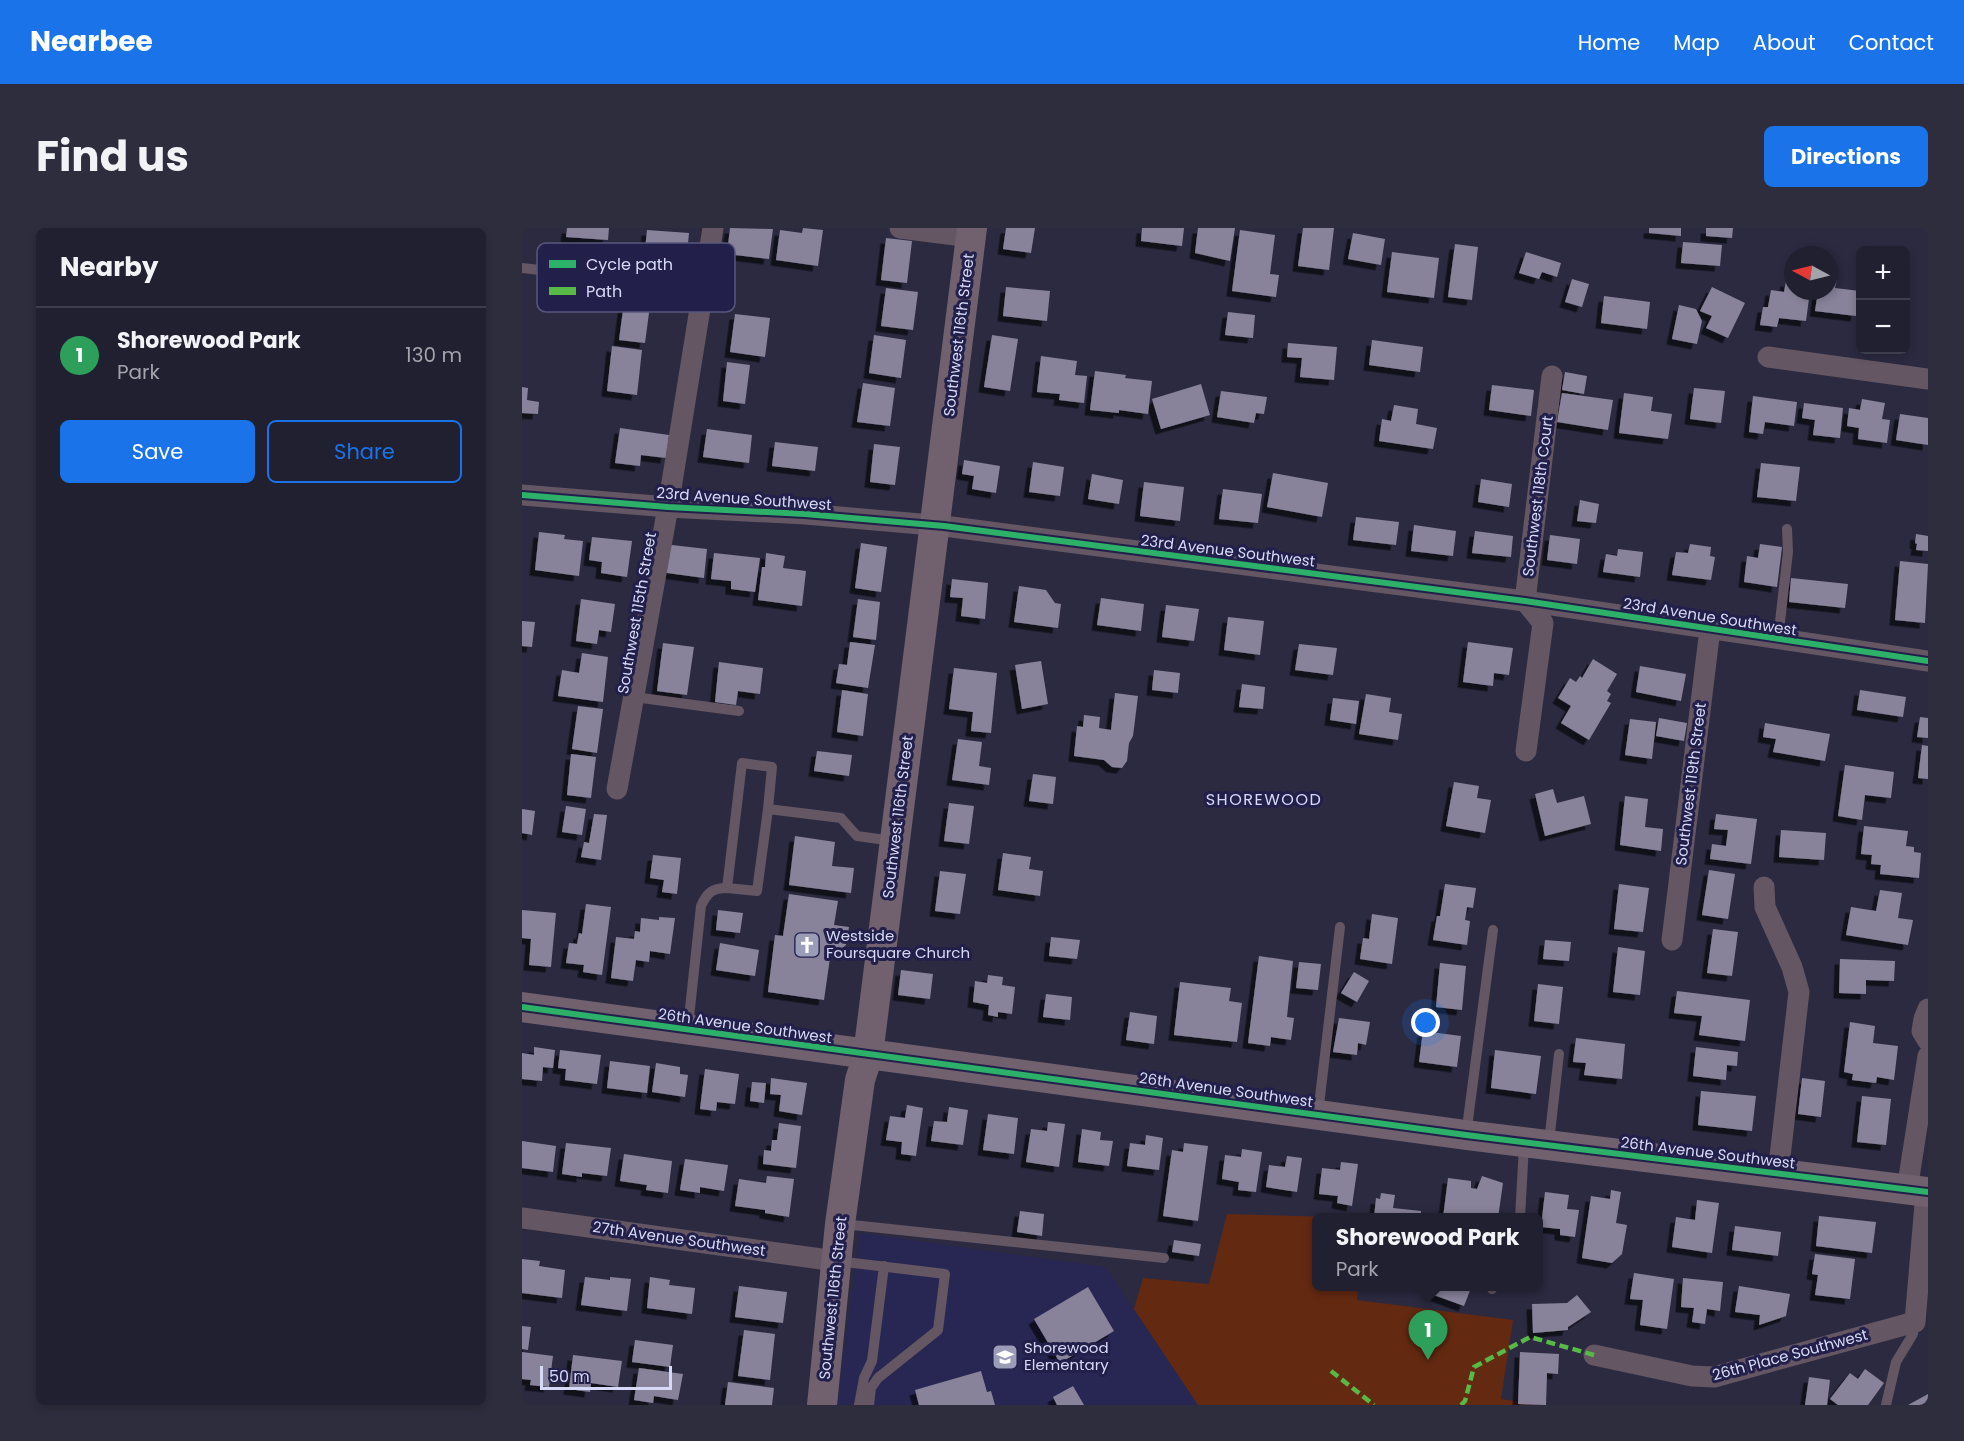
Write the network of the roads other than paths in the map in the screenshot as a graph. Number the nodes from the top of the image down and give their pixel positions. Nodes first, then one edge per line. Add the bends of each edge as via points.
1 (713, 228) edge
2 (900, 228) edge
3 (972, 233) edge
4 (711, 243) edge
5 (522, 268) edge
6 (537, 270) edge
7 (699, 312) edge
8 (1768, 357) dead end
9 (1552, 376) dead end
10 (1928, 379) edge
11 (522, 495) edge
12 (668, 507) junction
13 (935, 525) junction
14 (1787, 529) dead end
15 (1525, 601) junction
16 (1710, 629) junction
17 (1778, 639) junction
18 (1928, 661) edge
19 (634, 697) junction
20 (739, 711) dead end
21 (1526, 752) dead end
22 (617, 789) dead end
23 (768, 809) junction
24 (895, 841) junction
25 (1764, 887) dead end
26 (727, 888) junction
27 (1341, 927) dead end
28 (1493, 930) dead end
29 (1672, 940) dead end
30 (522, 1007) edge
31 (1928, 1009) edge
32 (688, 1030) junction
33 (1928, 1041) edge
34 (868, 1054) junction
35 (1559, 1054) dead end
36 (1928, 1056) edge
37 (1318, 1115) junction
38 (1466, 1135) junction
39 (1537, 1144) junction
40 (1778, 1174) junction
41 (1920, 1191) edge
42 (1521, 1213) edge
43 (522, 1218) edge
44 (840, 1224) junction
45 (1164, 1258) dead end
46 (836, 1261) junction
47 (884, 1266) junction
48 (1915, 1322) junction
49 (1594, 1355) dead end
50 (872, 1361) junction
51 (884, 1372) junction
52 (822, 1405) edge
53 (859, 1405) edge
54 (869, 1405) edge
55 (1887, 1405) edge

1 - 4 street, Southwest 115th Street
2 - 3 street
3 - 13 street, Southwest 116th Street
5 - 6 lane
7 - 12 street, Southwest 115th Street
8 - 10 street
9 - 15 street, Southwest 118th Court
11 - 12 street, 23rd Avenue Southwest
12 - 13 street, 23rd Avenue Southwest
12 - 19 street, Southwest 115th Street
13 - 15 street, 23rd Avenue Southwest
13 - 24 street, Southwest 116th Street
14 - 17 lane
15 - 16 street, 23rd Avenue Southwest
15 - 21 street via 1543,623
16 - 17 street, 23rd Avenue Southwest
16 - 29 street, Southwest 119th Street
17 - 18 street, 23rd Avenue Southwest
19 - 20 lane
19 - 22 street, Southwest 115th Street
23 - 24 lane via 841,818 857,836
23 - 26 lane via 758,891
23 - 26 lane via 772,767 742,763
24 - 34 street, Southwest 116th Street
25 - 40 street via 1765,907 1799,992
26 - 32 lane via 716,888 707,894 701,906
27 - 37 lane
28 - 38 lane
30 - 32 street, 26th Avenue Southwest
31 - 33 street via 1922,1031
32 - 34 street, 26th Avenue Southwest
34 - 37 street, 26th Avenue Southwest
34 - 44 street, Southwest 116th Street via 860,1080
35 - 39 lane
36 - 41 street
37 - 38 street, 26th Avenue Southwest
38 - 39 street, 26th Avenue Southwest
39 - 40 street, 26th Avenue Southwest
39 - 42 lane
40 - 41 street, 26th Avenue Southwest
41 - 48 street
43 - 46 street, 27th Avenue Southwest
44 - 45 lane
44 - 46 street, Southwest 116th Street
46 - 47 lane
46 - 52 street, Southwest 116th Street
47 - 50 lane
47 - 51 lane via 945,1274 938,1330
48 - 49 street, 26th Place Southwest via 1714,1377
48 - 55 lane via 1913,1334 1896,1362
50 - 51 lane
50 - 53 lane
51 - 54 lane via 871,1388

